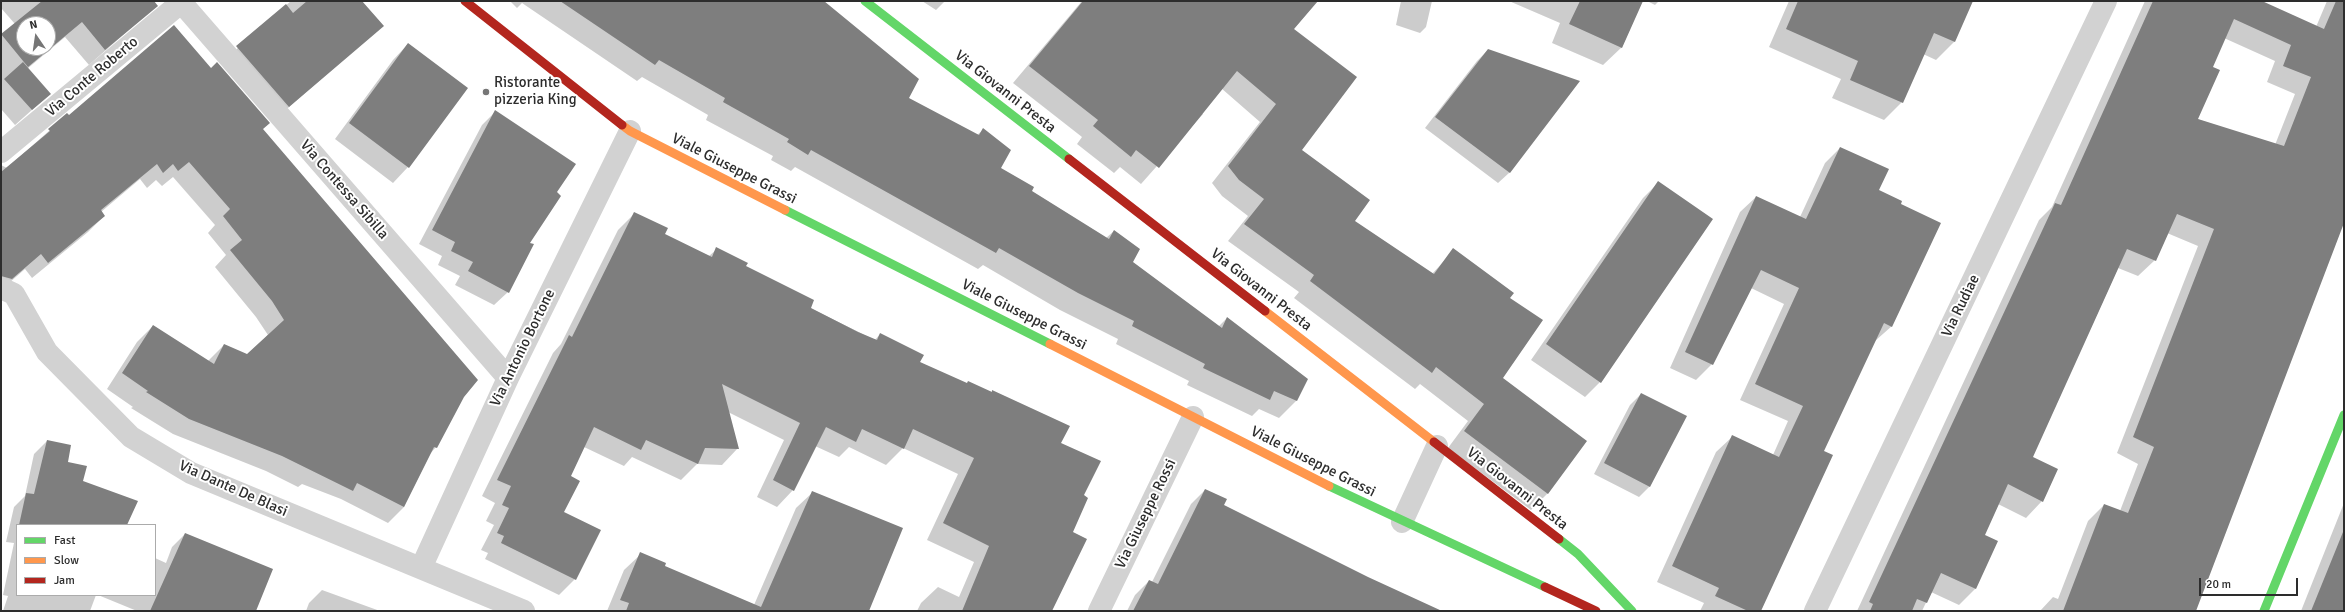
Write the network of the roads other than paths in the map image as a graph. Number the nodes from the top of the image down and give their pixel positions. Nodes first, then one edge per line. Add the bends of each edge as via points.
1 (464, 1) edge
2 (865, 1) edge
3 (2106, 1) edge
4 (181, 2) edge
5 (630, 131) junction
6 (1, 152) edge
7 (8, 291) edge
8 (508, 378) junction
9 (2344, 414) edge
10 (1193, 417) junction
11 (1437, 446) junction
12 (1402, 522) junction
13 (421, 568) junction
14 (524, 611) edge
15 (1100, 611) edge
16 (1596, 611) edge
17 (1632, 611) edge
18 (1815, 611) edge
19 (2264, 611) edge

1 - 5 main road, Viale Giuseppe Grassi
2 - 11 main road, Via Giovanni Presta
3 - 18 street, Via Rudiae
4 - 6 street, Via Conte Roberto
4 - 8 street, Via Contessa Sibilla
5 - 8 street, Via Antonio Bortone
5 - 10 main road, Viale Giuseppe Grassi
7 - 13 street, Via Dante De Blasi via 47,352 131,437 191,473
8 - 13 street, Via Antonio Bortone
9 - 19 main road
10 - 12 main road, Viale Giuseppe Grassi
10 - 15 street, Via Giuseppe Rossi
11 - 12 street
11 - 17 main road, Via Giovanni Presta via 1578,554
12 - 16 main road, Viale Giuseppe Grassi
13 - 14 street, Via Dante De Blasi

